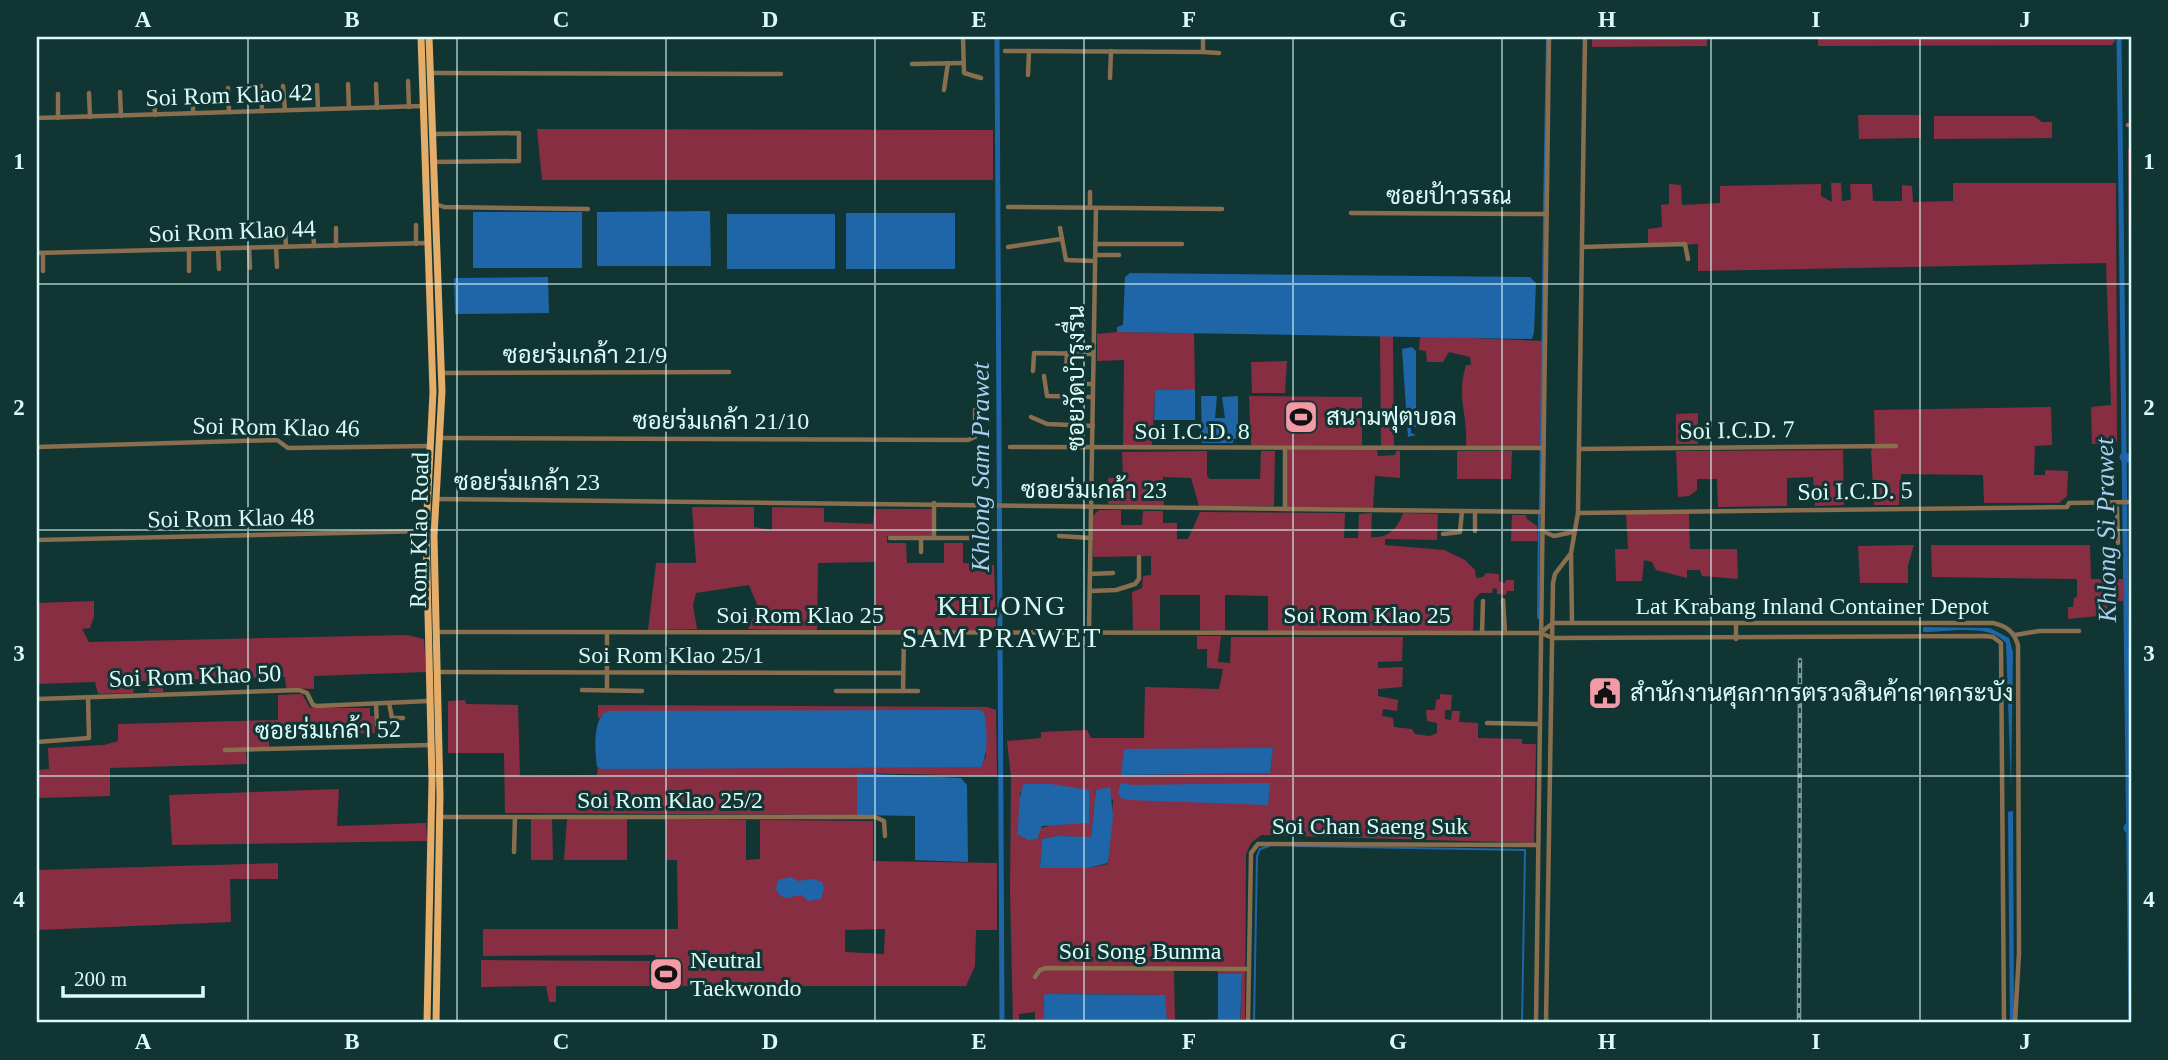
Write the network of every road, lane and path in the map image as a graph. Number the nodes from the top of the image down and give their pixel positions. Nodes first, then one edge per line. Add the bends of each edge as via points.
1 (421, 37) edge
2 (429, 37) edge
3 (962, 37) edge
4 (1203, 37) edge
5 (1549, 37) edge
6 (1585, 37) edge
7 (1005, 51) dead end
8 (1029, 51) junction
9 (1111, 51) junction
10 (1203, 52) junction
11 (1219, 53) dead end
12 (948, 63) junction
13 (963, 63) junction
14 (912, 64) dead end
15 (430, 73) junction
16 (781, 74) dead end
17 (1028, 75) dead end
18 (981, 78) dead end
19 (1110, 78) dead end
20 (408, 81) dead end
21 (348, 84) dead end
22 (376, 84) dead end
23 (317, 85) dead end
24 (261, 86) dead end
25 (283, 86) dead end
26 (228, 88) dead end
27 (193, 89) dead end
28 (154, 90) dead end
29 (944, 90) dead end
30 (120, 92) dead end
31 (89, 93) dead end
32 (58, 94) dead end
33 (423, 106) junction
34 (409, 107) junction
35 (349, 108) junction
36 (377, 108) junction
37 (318, 109) junction
38 (285, 110) junction
39 (262, 111) junction
40 (229, 112) junction
41 (193, 113) junction
42 (155, 115) junction
43 (121, 116) junction
44 (90, 117) junction
45 (37, 118) edge
46 (58, 118) junction
47 (432, 134) junction
48 (433, 162) junction
49 (1090, 192) dead end
50 (435, 204) junction
51 (1008, 207) dead end
52 (1093, 208) junction
53 (588, 209) dead end
54 (1222, 209) dead end
55 (1351, 212) dead end
56 (1547, 214) junction
57 (416, 225) dead end
58 (285, 228) dead end
59 (313, 228) dead end
60 (336, 228) dead end
61 (1060, 228) dead end
62 (1061, 239) junction
63 (428, 243) junction
64 (416, 244) junction
65 (1095, 244) junction
66 (1182, 244) dead end
67 (314, 246) junction
68 (337, 246) junction
69 (276, 247) junction
70 (286, 247) junction
71 (1008, 247) dead end
72 (1582, 247) junction
73 (249, 248) junction
74 (218, 249) junction
75 (189, 250) junction
76 (40, 253) edge
77 (1095, 255) junction
78 (1119, 255) dead end
79 (1688, 259) dead end
80 (1095, 261) junction
81 (277, 267) dead end
82 (250, 268) dead end
83 (219, 269) dead end
84 (43, 271) dead end
85 (189, 271) dead end
86 (1067, 353) junction
87 (1094, 354) junction
88 (1033, 371) dead end
89 (729, 372) dead end
90 (1066, 372) dead end
91 (442, 373) junction
92 (1044, 376) dead end
93 (1076, 384) dead end
94 (1093, 384) junction
95 (1093, 397) junction
96 (975, 410) dead end
97 (1031, 417) dead end
98 (1093, 426) junction
99 (440, 438) junction
100 (431, 446) junction
101 (1896, 446) dead end
102 (37, 447) edge
103 (1010, 447) dead end
104 (1540, 448) junction
105 (1094, 449) junction
106 (1285, 449) junction
107 (1579, 449) junction
108 (436, 499) junction
109 (2108, 502) junction
110 (2131, 502) edge
111 (934, 503) junction
112 (1092, 508) junction
113 (1285, 509) junction
114 (1462, 511) junction
115 (1475, 511) junction
116 (1540, 512) junction
117 (1578, 513) junction
118 (426, 531) junction
119 (1475, 531) dead end
120 (1542, 531) junction
121 (1573, 532) junction
122 (1443, 534) dead end
123 (1059, 536) dead end
124 (890, 538) dead end
125 (921, 538) junction
126 (934, 538) junction
127 (986, 538) dead end
128 (1091, 538) junction
129 (37, 540) edge
130 (2118, 543) dead end
131 (921, 552) dead end
132 (1571, 553) junction
133 (1139, 557) dead end
134 (1113, 573) dead end
135 (1090, 574) junction
136 (1090, 591) junction
137 (1503, 600) dead end
138 (1483, 601) dead end
139 (1553, 623) junction
140 (1572, 623) junction
141 (1736, 623) junction
142 (1089, 631) junction
143 (2080, 631) dead end
144 (437, 632) junction
145 (607, 632) junction
146 (904, 633) junction
147 (1482, 633) junction
148 (1504, 633) junction
149 (1540, 633) junction
150 (2015, 635) junction
151 (1553, 638) junction
152 (1736, 639) junction
153 (439, 672) junction
154 (607, 672) junction
155 (903, 673) junction
156 (582, 690) dead end
157 (607, 690) junction
158 (642, 691) dead end
159 (836, 691) dead end
160 (903, 691) junction
161 (918, 691) dead end
162 (88, 698) junction
163 (37, 699) edge
164 (430, 701) junction
165 (389, 703) junction
166 (376, 704) junction
167 (403, 718) dead end
168 (1487, 723) dead end
169 (1540, 724) junction
170 (377, 725) dead end
171 (37, 742) edge
172 (431, 745) junction
173 (225, 750) dead end
174 (1539, 795) junction
175 (1549, 795) junction
176 (440, 817) junction
177 (515, 817) junction
178 (885, 835) dead end
179 (1538, 845) junction
180 (514, 852) dead end
181 (1248, 969) junction
182 (1035, 978) dead end
183 (427, 1023) edge
184 (436, 1023) edge
185 (1248, 1023) edge
186 (1536, 1023) edge
187 (1546, 1023) edge
188 (2004, 1023) edge
189 (2015, 1023) edge

1 - 33 main road, Rom Klao Road
2 - 15 main road, Rom Klao Road
3 - 13 street
4 - 10 street
5 - 56 street
6 - 72 street
7 - 8 street
8 - 9 street
8 - 17 street
9 - 10 street
9 - 19 street
10 - 11 street
12 - 13 street
12 - 14 street
12 - 29 street
13 - 18 street via 966,75
15 - 16 street
15 - 47 main road, Rom Klao Road
20 - 34 street
21 - 35 street
22 - 36 street
23 - 37 street
24 - 39 street
25 - 38 street
26 - 40 street
27 - 41 street
28 - 42 street
30 - 43 street
31 - 44 street
32 - 46 street
33 - 34 street, Soi Rom Klao 42
33 - 63 main road, Rom Klao Road
34 - 36 street, Soi Rom Klao 42
35 - 36 street, Soi Rom Klao 42
35 - 37 street, Soi Rom Klao 42
37 - 38 street, Soi Rom Klao 42
38 - 39 street, Soi Rom Klao 42
39 - 40 street, Soi Rom Klao 42
40 - 41 street, Soi Rom Klao 42
41 - 42 street, Soi Rom Klao 42
42 - 43 street, Soi Rom Klao 42
43 - 44 street, Soi Rom Klao 42
44 - 46 street, Soi Rom Klao 42
45 - 46 street, Soi Rom Klao 42
47 - 48 main road, Rom Klao Road
47 - 48 street via 519,132 519,161
48 - 50 main road, Rom Klao Road
49 - 52 street, ซอยวัดบำรุงรื่น
50 - 53 street
50 - 91 main road, Rom Klao Road
51 - 52 street
52 - 54 street
52 - 65 street, ซอยวัดบำรุงรื่น
55 - 56 street, ซอยป้าวรรณ
56 - 104 street
57 - 64 street
58 - 70 street
59 - 67 street
60 - 68 street
61 - 62 street
62 - 71 street
62 - 80 street via 1066,260
63 - 64 street, Soi Rom Klao 44
63 - 100 main road, Rom Klao Road
64 - 68 street, Soi Rom Klao 44
65 - 66 street
65 - 77 street, ซอยวัดบำรุงรื่น
67 - 68 street, Soi Rom Klao 44
67 - 70 street, Soi Rom Klao 44
69 - 70 street, Soi Rom Klao 44
69 - 73 street, Soi Rom Klao 44
69 - 81 street
72 - 79 street via 1685,244
72 - 107 street
73 - 74 street, Soi Rom Klao 44
73 - 82 street
74 - 75 street, Soi Rom Klao 44
74 - 83 street
75 - 76 street, Soi Rom Klao 44
75 - 85 street
76 - 84 street
77 - 78 street
77 - 80 street, ซอยวัดบำรุงรื่น
80 - 87 street, ซอยวัดบำรุงรื่น
86 - 87 street
86 - 88 street via 1034,353
86 - 90 street
87 - 94 street, ซอยวัดบำรุงรื่น
89 - 91 street, ซอยร่มเกล้า 21/9
91 - 99 main road, Rom Klao Road
92 - 95 street via 1047,396
93 - 94 street
94 - 95 street, ซอยวัดบำรุงรื่น
95 - 98 street, ซอยวัดบำรุงรื่น
96 - 99 street, ซอยร่มเกล้า 21/10 via 975,437 968,440
97 - 98 street via 1047,424
98 - 105 street, ซอยวัดบำรุงรื่น
99 - 108 main road, Rom Klao Road
100 - 102 street, Soi Rom Klao 46 via 288,448 277,440
100 - 118 main road, Rom Klao Road
101 - 107 street, Soi I.C.D. 7
103 - 105 street, Soi I.C.D. 8
104 - 106 street, Soi I.C.D. 8
104 - 116 street
105 - 106 street, Soi I.C.D. 8
105 - 112 street, ซอยวัดบำรุงรื่น
106 - 113 street
107 - 117 street
108 - 111 street, ซอยร่มเกล้า 23
108 - 144 main road, Rom Klao Road
109 - 110 street, Soi I.C.D. 5
109 - 117 street, Soi I.C.D. 5
109 - 130 street via 2117,508
111 - 112 street, ซอยร่มเกล้า 23
111 - 126 street
112 - 113 street, ซอยร่มเกล้า 23
112 - 128 street, ซอยวัดบำรุงรื่น
113 - 114 street, ซอยร่มเกล้า 23
114 - 115 street, ซอยร่มเกล้า 23
114 - 122 street via 1460,532
115 - 116 street, ซอยร่มเกล้า 23
115 - 119 street
116 - 120 street
117 - 121 street
118 - 129 street, Soi Rom Klao 48
118 - 164 main road, Rom Klao Road
120 - 121 street via 1554,536
120 - 149 street
121 - 132 street
123 - 128 street
124 - 125 street
125 - 126 street
125 - 131 street
126 - 127 street
128 - 135 street, ซอยวัดบำรุงรื่น
132 - 139 street via 1554,578
132 - 140 street
133 - 136 street via 1135,584
134 - 135 street
135 - 136 street, ซอยวัดบำรุงรื่น
136 - 142 street, ซอยวัดบำรุงรื่น
137 - 148 street
138 - 147 street
139 - 140 street, Lat Krabang Inland Container Depot
139 - 149 street
139 - 151 street
140 - 141 street, Lat Krabang Inland Container Depot
141 - 150 street, Lat Krabang Inland Container Depot via 1993,623
141 - 152 street
142 - 146 street, Soi Rom Klao 25
142 - 147 street, Soi Rom Klao 25
143 - 150 street
144 - 145 street, Soi Rom Klao 25
144 - 153 main road, Rom Klao Road
145 - 146 street, Soi Rom Klao 25
145 - 154 street
146 - 155 street
147 - 148 street, Soi Rom Klao 25
148 - 149 street, Soi Rom Klao 25
149 - 151 street, Lat Krabang Inland Container Depot
149 - 169 street
150 - 189 street, Lat Krabang Inland Container Depot via 2019,896
151 - 152 street, Lat Krabang Inland Container Depot
151 - 175 street
152 - 188 street, Lat Krabang Inland Container Depot via 1985,636 2001,643
153 - 154 street, Soi Rom Klao 25/1
153 - 176 main road, Rom Klao Road
154 - 155 street, Soi Rom Klao 25/1
154 - 157 street
155 - 160 street
156 - 157 street
157 - 158 street
159 - 160 street
160 - 161 street
162 - 163 street, Soi Rom Khao 50
162 - 166 street, Soi Rom Khao 50 via 299,690 307,693 313,705
162 - 171 street via 89,738
164 - 165 street, Soi Rom Khao 50
164 - 172 main road, Rom Klao Road
165 - 166 street, Soi Rom Khao 50
165 - 167 street via 392,718
166 - 170 street
168 - 169 street
169 - 174 street
172 - 173 street, ซอยร่มเกล้า 52
172 - 183 main road, Rom Klao Road
174 - 175 street
174 - 179 street
175 - 187 street
176 - 177 street, Soi Rom Klao 25/2
176 - 184 main road, Rom Klao Road
177 - 178 street, Soi Rom Klao 25/2 via 875,817 884,821
177 - 180 street
179 - 181 street, Soi Chan Saeng Suk via 1262,842 1251,853
179 - 186 street
181 - 182 street, Soi Song Bunma via 1046,968
181 - 185 street, Soi Chan Saeng Suk

